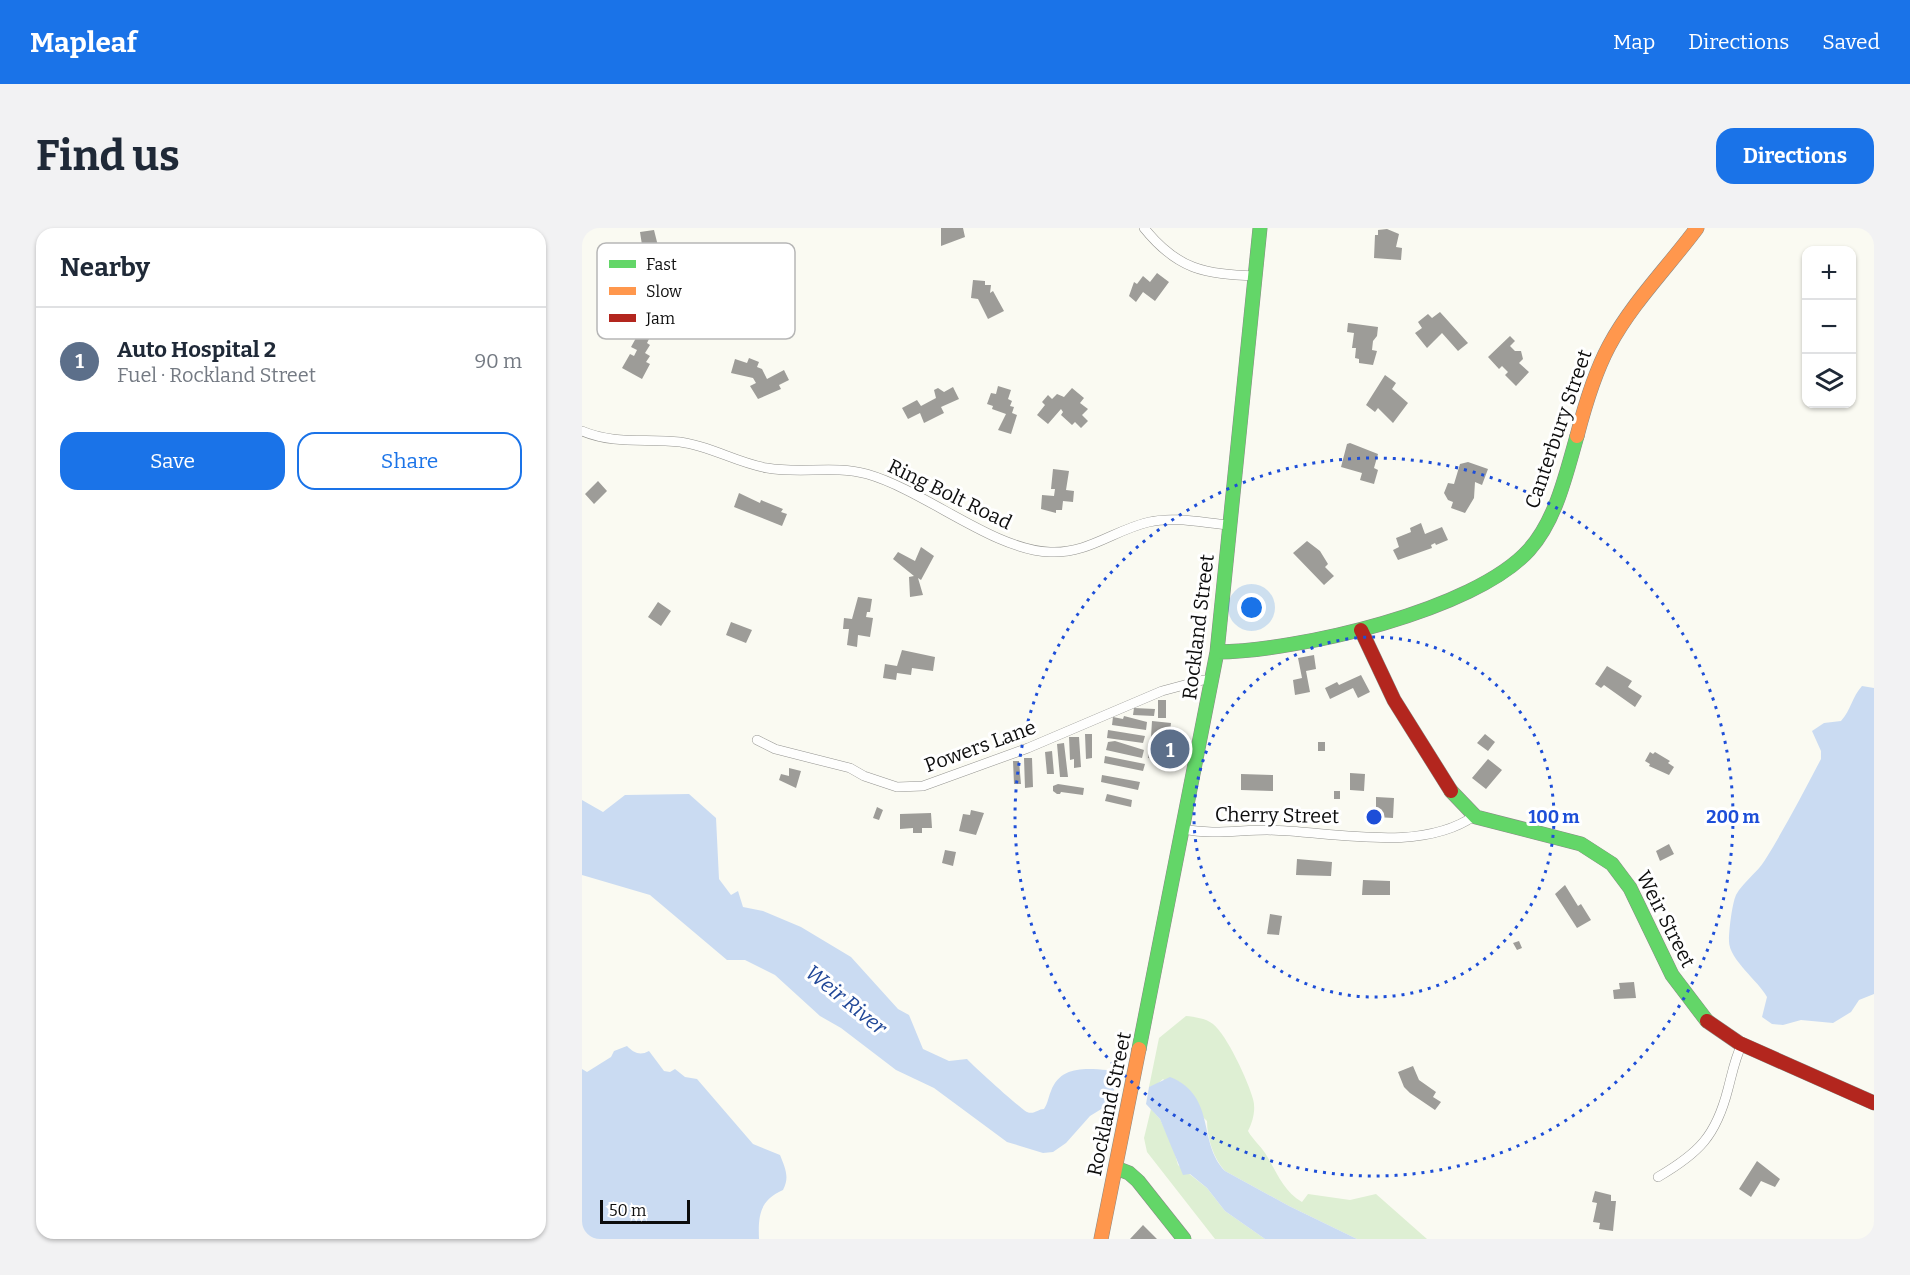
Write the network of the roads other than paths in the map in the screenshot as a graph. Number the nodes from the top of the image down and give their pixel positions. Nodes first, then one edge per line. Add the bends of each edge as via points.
1 (1144, 228) edge
2 (1260, 228) edge
3 (1697, 228) edge
4 (1256, 276) junction
5 (582, 431) edge
6 (1230, 525) junction
7 (1361, 630) junction
8 (1217, 652) junction
9 (1212, 680) junction
10 (757, 740) dead end
11 (1473, 816) junction
12 (1184, 829) junction
13 (1742, 1044) junction
14 (1874, 1103) edge
15 (1116, 1168) junction
16 (1658, 1177) dead end
17 (1101, 1239) edge
18 (1184, 1239) edge

1 - 4 street via 1167,252 1192,268 1215,274
2 - 4 street, Rockland Street
3 - 7 street, Canterbury Street via 1608,346 1592,383 1560,492 1530,549 1511,568 1485,583
4 - 6 street, Rockland Street
5 - 6 street, Ring Bolt Road via 616,441 689,443 773,469 835,469 866,474 918,495 1012,544 1039,551 1086,548 1139,524 1160,520
6 - 8 street, Rockland Street
7 - 8 street, Canterbury Street
7 - 11 street via 1367,649 1415,734 1460,804
8 - 9 street, Rockland Street
9 - 10 street, Powers Lane via 1162,691 1028,748 923,786 897,787 850,768
9 - 12 street, Rockland Street
11 - 12 street, Cherry Street via 1437,833 1411,837
11 - 13 street, Weir Street via 1570,839 1593,849 1612,864 1628,886 1665,964 1687,999 1711,1025
12 - 15 street, Rockland Street
13 - 14 street, Weir Street
13 - 16 street via 1713,1131 1697,1151
15 - 17 street, Rockland Street
15 - 18 street via 1138,1181

